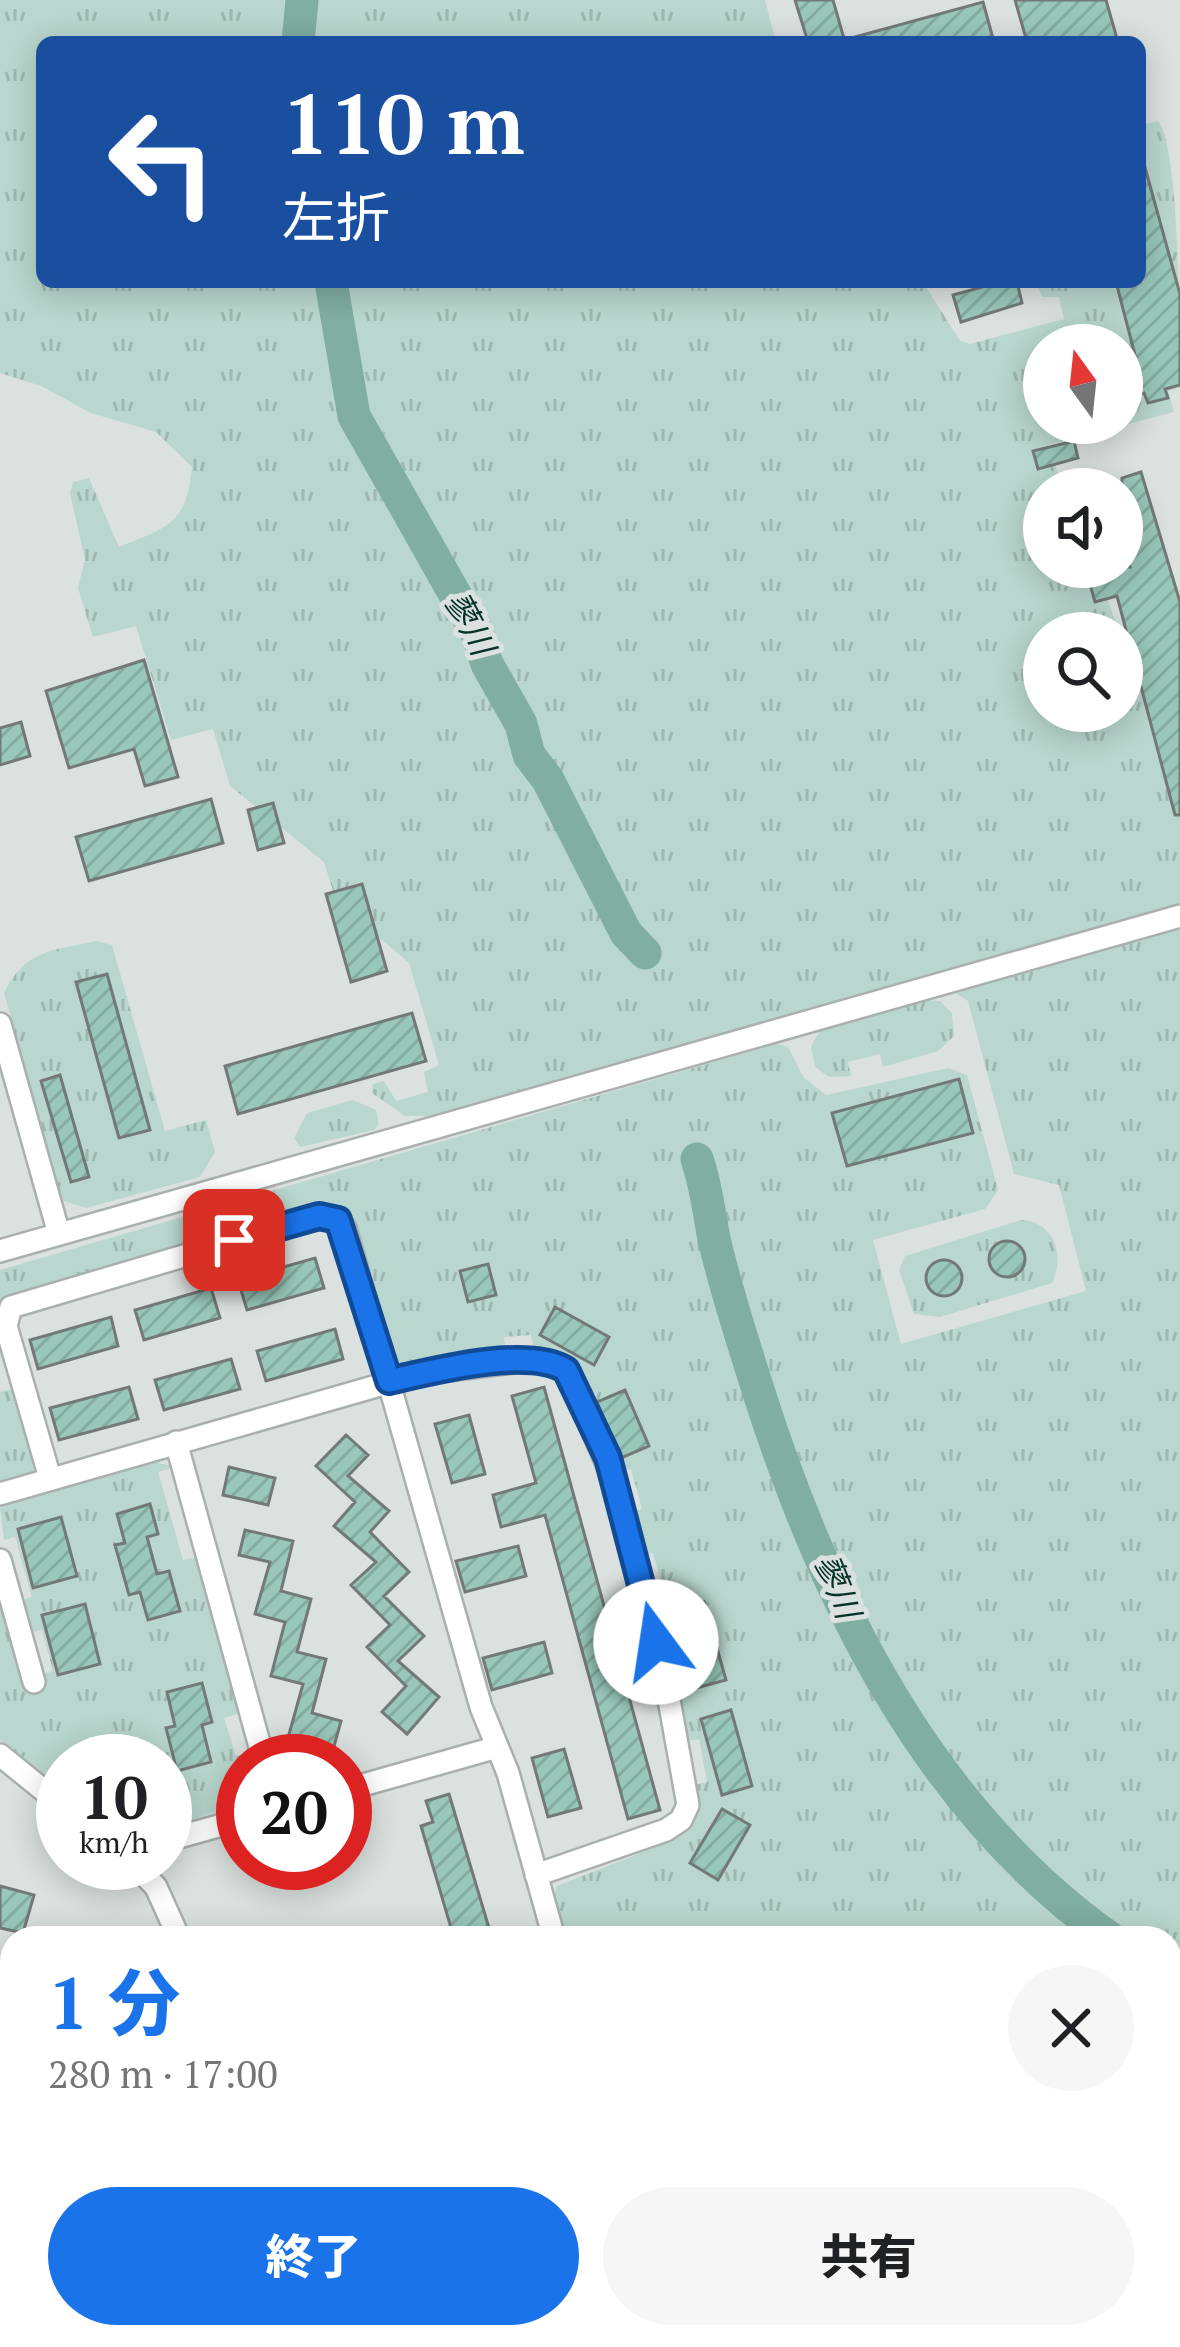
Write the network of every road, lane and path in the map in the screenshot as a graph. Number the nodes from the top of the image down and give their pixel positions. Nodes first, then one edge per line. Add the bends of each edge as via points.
1 (1180, 916) edge
2 (0, 1024) edge
3 (59, 1234) junction
4 (0, 1251) edge
5 (389, 1381) junction
6 (176, 1442) junction
7 (50, 1478) junction
8 (0, 1494) edge
9 (0, 1560) edge
10 (34, 1682) dead end
11 (257, 1734) edge
12 (494, 1748) junction
13 (0, 1755) edge
14 (372, 1782) edge
15 (36, 1784) edge
16 (536, 1875) junction
17 (157, 1890) edge
18 (174, 1926) edge
19 (551, 1926) edge

1 - 3 lane
2 - 3 lane
3 - 4 lane
5 - 6 lane
5 - 7 lane via 344,1228 328,1216 22,1300 6,1326
5 - 12 lane
5 - 16 lane via 518,1360 554,1362 574,1381 612,1470 688,1805 666,1830
6 - 7 lane
6 - 11 lane
7 - 8 lane
9 - 10 lane
12 - 14 lane
12 - 16 lane
13 - 15 lane
16 - 19 lane
17 - 18 lane

